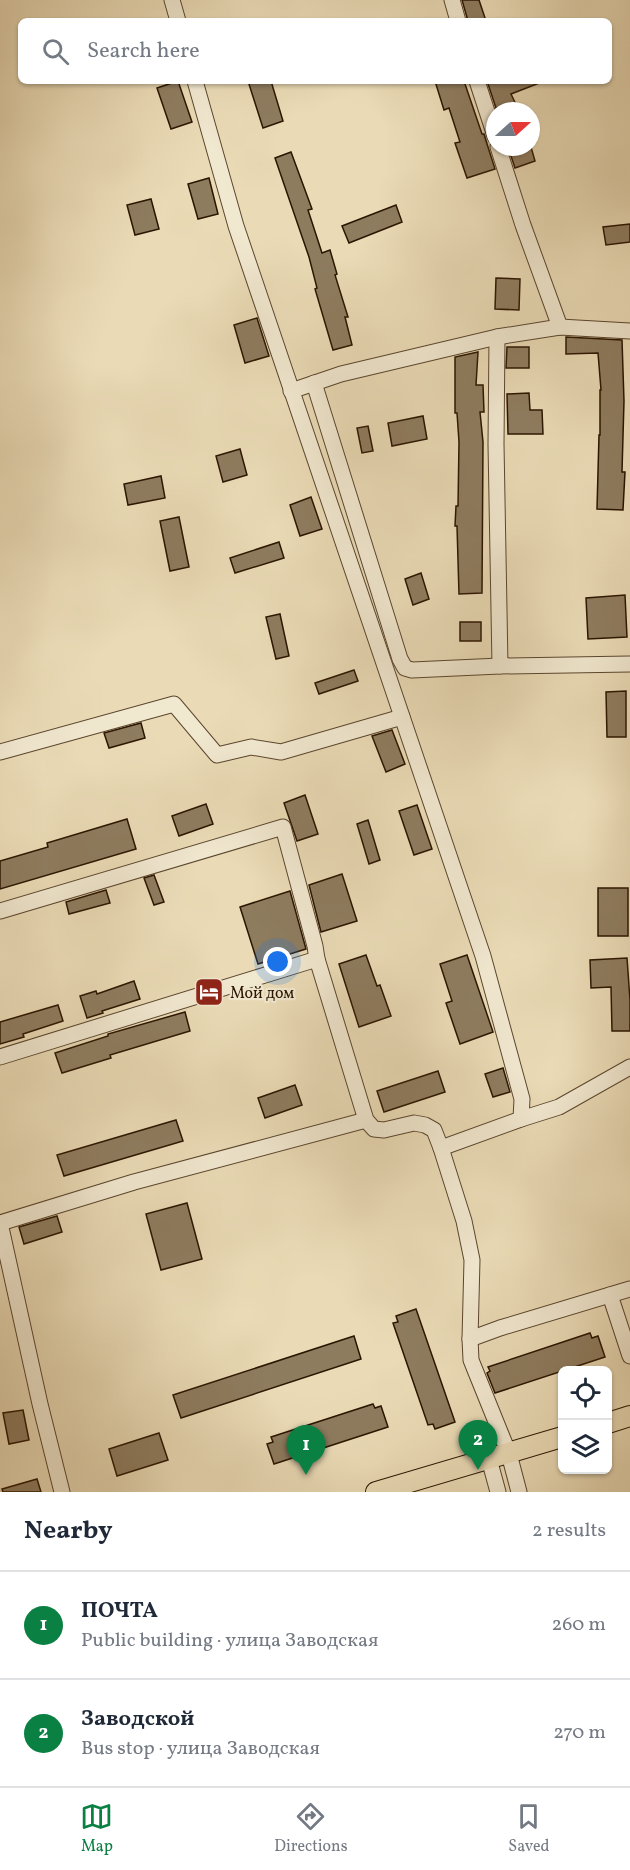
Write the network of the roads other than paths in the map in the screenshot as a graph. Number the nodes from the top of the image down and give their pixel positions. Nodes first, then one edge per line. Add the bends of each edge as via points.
1 (172, 0) edge
2 (452, 0) edge
3 (177, 18) edge
4 (457, 18) edge
5 (196, 84) edge
6 (478, 84) edge
7 (486, 108) edge
8 (501, 156) edge
9 (560, 327) junction
10 (630, 331) edge
11 (497, 337) junction
12 (314, 383) junction
13 (291, 391) junction
14 (630, 664) edge
15 (500, 666) junction
16 (402, 717) junction
17 (0, 752) edge
18 (0, 911) edge
19 (317, 959) junction
20 (0, 1057) edge
21 (630, 1066) edge
22 (521, 1119) junction
23 (366, 1120) junction
24 (441, 1148) junction
25 (0, 1222) edge
26 (630, 1289) edge
27 (610, 1295) junction
28 (470, 1339) junction
29 (630, 1356) edge
30 (630, 1416) edge
31 (612, 1422) edge
32 (558, 1438) edge
33 (510, 1454) junction
34 (489, 1459) junction
35 (62, 1492) edge
36 (376, 1492) edge
37 (498, 1492) edge
38 (519, 1492) edge

1 - 3 street
2 - 4 street
5 - 13 street via 236,226
6 - 7 street
8 - 9 street
9 - 10 street
9 - 11 street
11 - 12 street
11 - 15 street
12 - 13 street
12 - 15 street via 405,668
13 - 16 street
14 - 15 street
16 - 17 street via 281,752 250,747 217,755 174,704
16 - 22 street via 483,956 522,1099
18 - 19 street via 284,827
19 - 20 street
19 - 23 street
21 - 22 street via 559,1107
22 - 24 street
23 - 24 street via 374,1129 384,1130 414,1123 425,1125 434,1130
23 - 25 street
24 - 28 street via 472,1260
25 - 35 street
26 - 27 street
27 - 28 street
27 - 29 street
28 - 33 street via 471,1360
30 - 31 main road
32 - 33 main road
33 - 34 main road
33 - 38 street
34 - 36 main road
34 - 37 street

